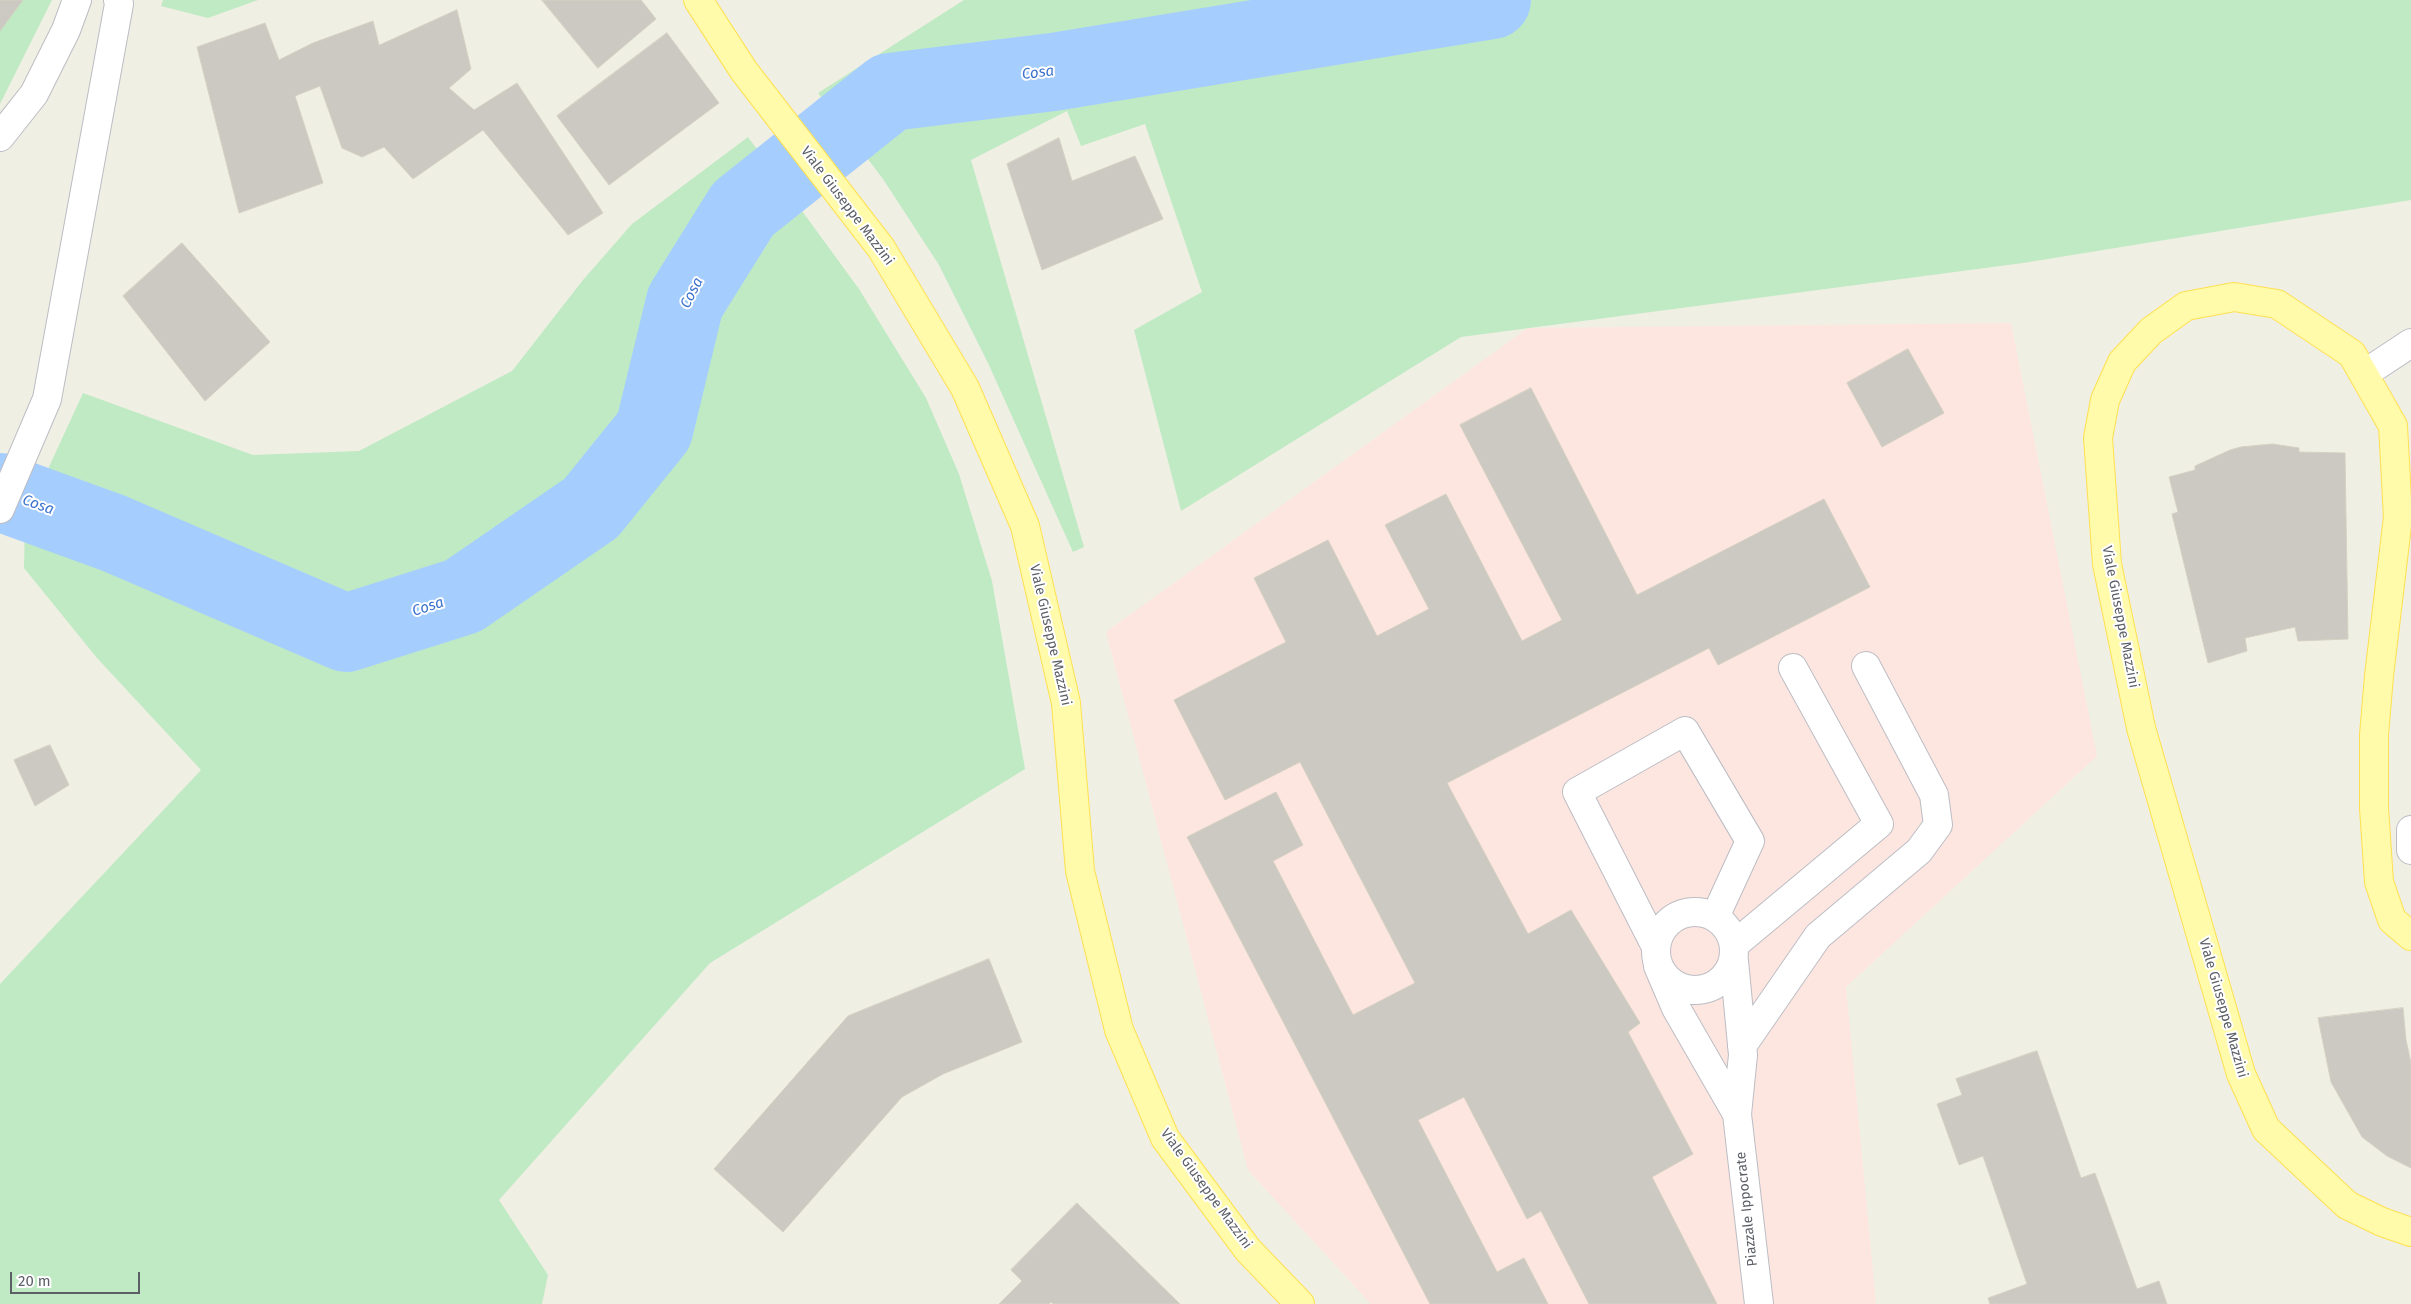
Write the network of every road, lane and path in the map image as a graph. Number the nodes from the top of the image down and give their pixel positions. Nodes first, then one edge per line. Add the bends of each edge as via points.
1 (77, 0) edge
2 (118, 0) edge
3 (698, 0) edge
4 (0, 137) edge
5 (2411, 342) edge
6 (2364, 374) junction
7 (0, 509) edge
8 (2403, 543) edge
9 (1866, 666) dead end
10 (1793, 668) dead end
11 (2411, 830) edge
12 (2411, 850) edge
13 (1715, 917) junction
14 (2411, 936) edge
15 (1734, 953) junction
16 (1657, 957) junction
17 (1742, 1046) junction
18 (1736, 1114) junction
19 (2411, 1232) edge
20 (1300, 1304) edge
21 (1759, 1304) edge

1 - 4 street via 34,94
2 - 7 street via 46,399
3 - 20 main road, Viale Giuseppe Mazzini via 744,71 881,248 965,388 1025,526 1066,703 1080,871 1119,1030 1165,1138 1248,1250
5 - 6 street
6 - 8 main road, Viale Giuseppe Mazzini via 2393,426 2398,517
6 - 19 main road, Viale Giuseppe Mazzini via 2352,354 2277,304 2234,297 2186,306 2151,331 2122,362 2105,400 2098,438 2107,564 2141,728 2241,1074 2266,1129 2306,1169 2347,1205
8 - 14 main road, Viale Giuseppe Mazzini via 2375,725 2374,808 2379,882 2392,920
9 - 17 street via 1934,795 1938,825 1919,851 1818,936
10 - 15 street via 1879,824
11 - 12 street
13 - 15 street via 1731,933
13 - 16 street via 1696,912 1677,916 1659,934
13 - 16 street via 1750,841 1685,731 1577,792
15 - 16 street via 1730,972 1721,982 1698,991 1686,990 1665,977
15 - 17 street, Piazzale Ippocrate
16 - 18 street, Piazzale Ippocrate via 1676,1008
17 - 18 street, Piazzale Ippocrate
18 - 21 street, Piazzale Ippocrate

